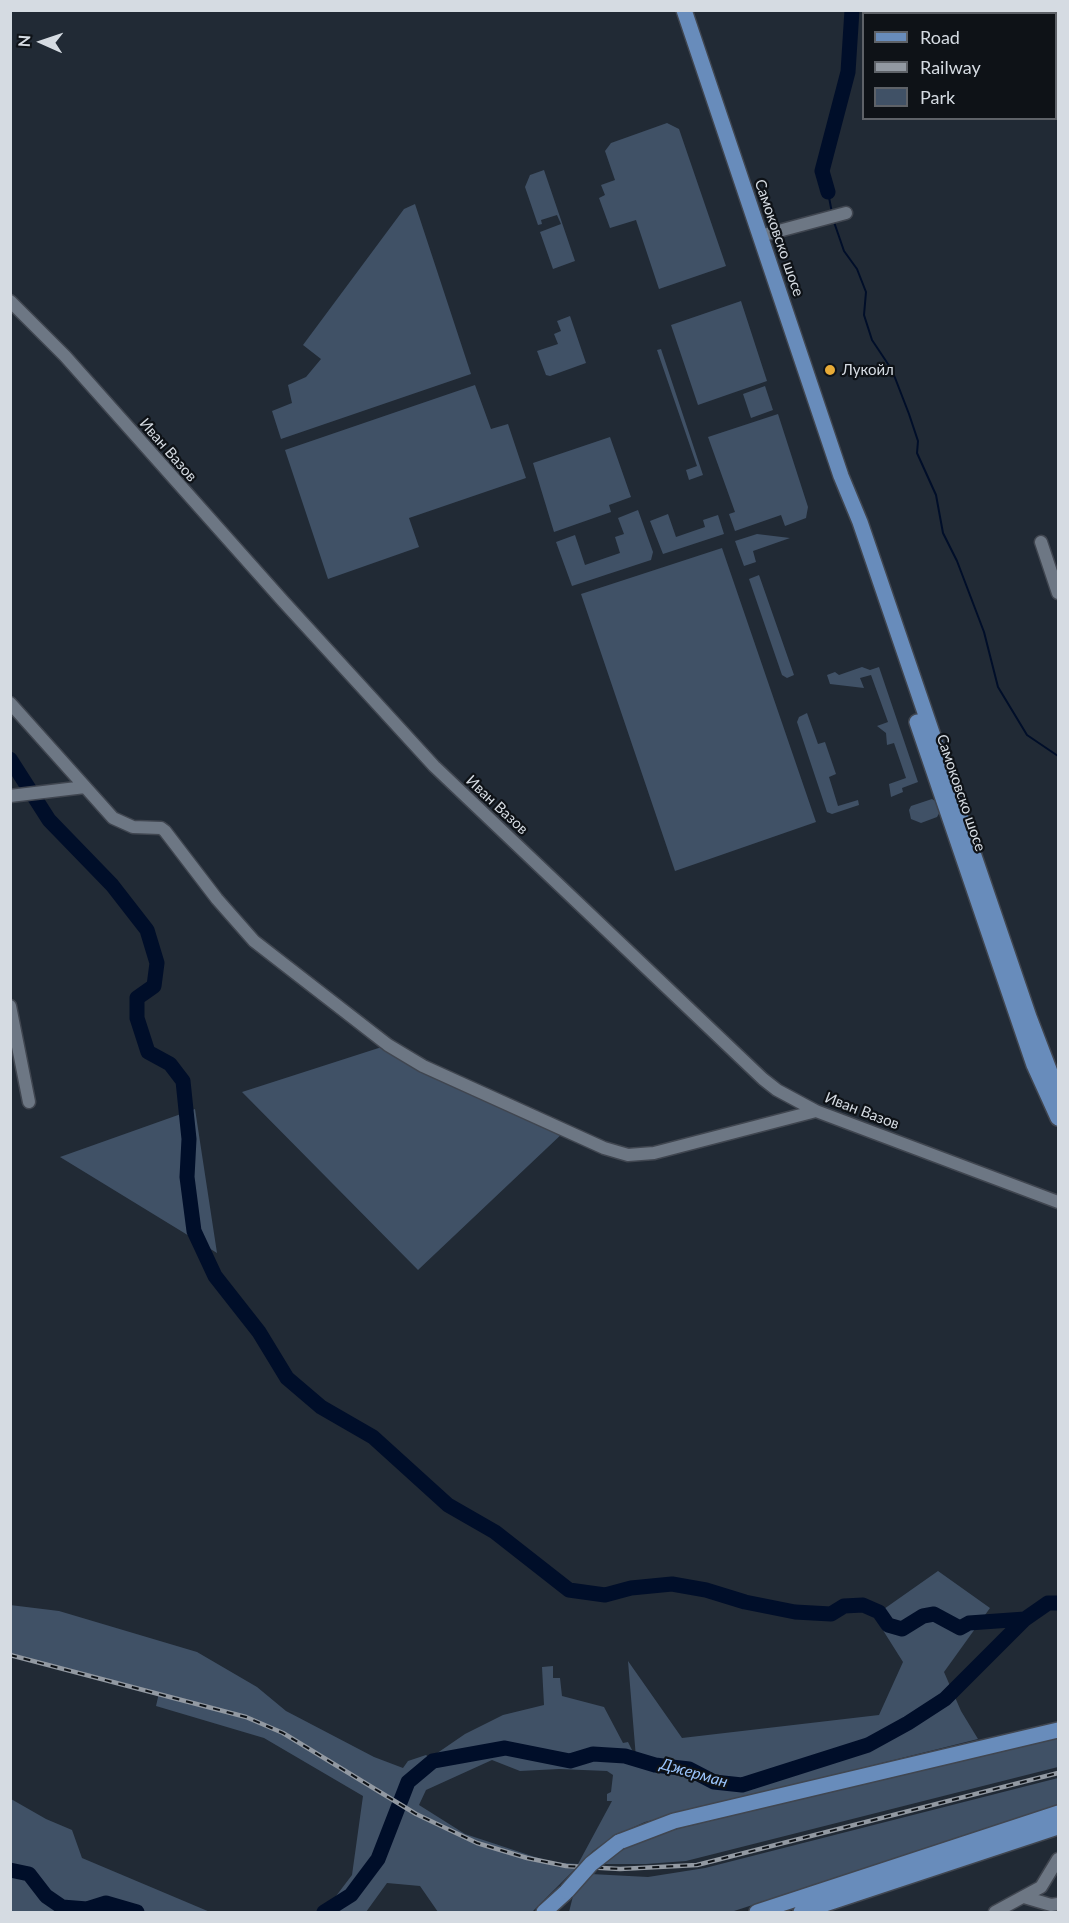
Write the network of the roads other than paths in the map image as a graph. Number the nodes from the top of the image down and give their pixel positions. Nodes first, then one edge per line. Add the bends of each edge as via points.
1 (684, 10) edge
2 (842, 214) dead end
3 (760, 236) junction
4 (10, 301) edge
5 (841, 476) junction
6 (1041, 542) dead end
7 (1059, 593) edge
8 (10, 703) edge
9 (85, 787) junction
10 (10, 796) edge
11 (10, 1006) edge
12 (1059, 1093) edge
13 (30, 1102) dead end
14 (816, 1111) junction
15 (1059, 1118) edge
16 (1059, 1202) edge
17 (1059, 1730) edge
18 (1059, 1813) edge
19 (1059, 1827) edge
20 (1059, 1859) edge
21 (566, 1892) junction
22 (1024, 1897) junction
23 (1055, 1907) edge
24 (544, 1912) edge
25 (553, 1912) edge
26 (563, 1912) edge
27 (758, 1912) edge
28 (801, 1912) edge
29 (995, 1912) edge

1 - 3 main road, Самоковско шосе
2 - 3 street
3 - 5 main road, Самоковско шосе
4 - 14 street, Иван Вазов via 65,356 434,766 756,1072 777,1090
5 - 12 main road, Самоковско шосе
5 - 15 main road, Самоковско шосе via 854,535 1034,1065
6 - 7 street
8 - 9 street
9 - 10 street
9 - 14 street via 121,824 165,831 254,941 388,1045 423,1066 604,1148 628,1155 654,1153
11 - 13 street
14 - 16 street, Иван Вазов
17 - 21 main road, bridge via 674,1821 619,1842 591,1864
18 - 27 main road
19 - 28 main road
20 - 22 street via 1041,1887
21 - 24 main road
21 - 25 main road
21 - 26 main road
22 - 23 street
22 - 29 street

